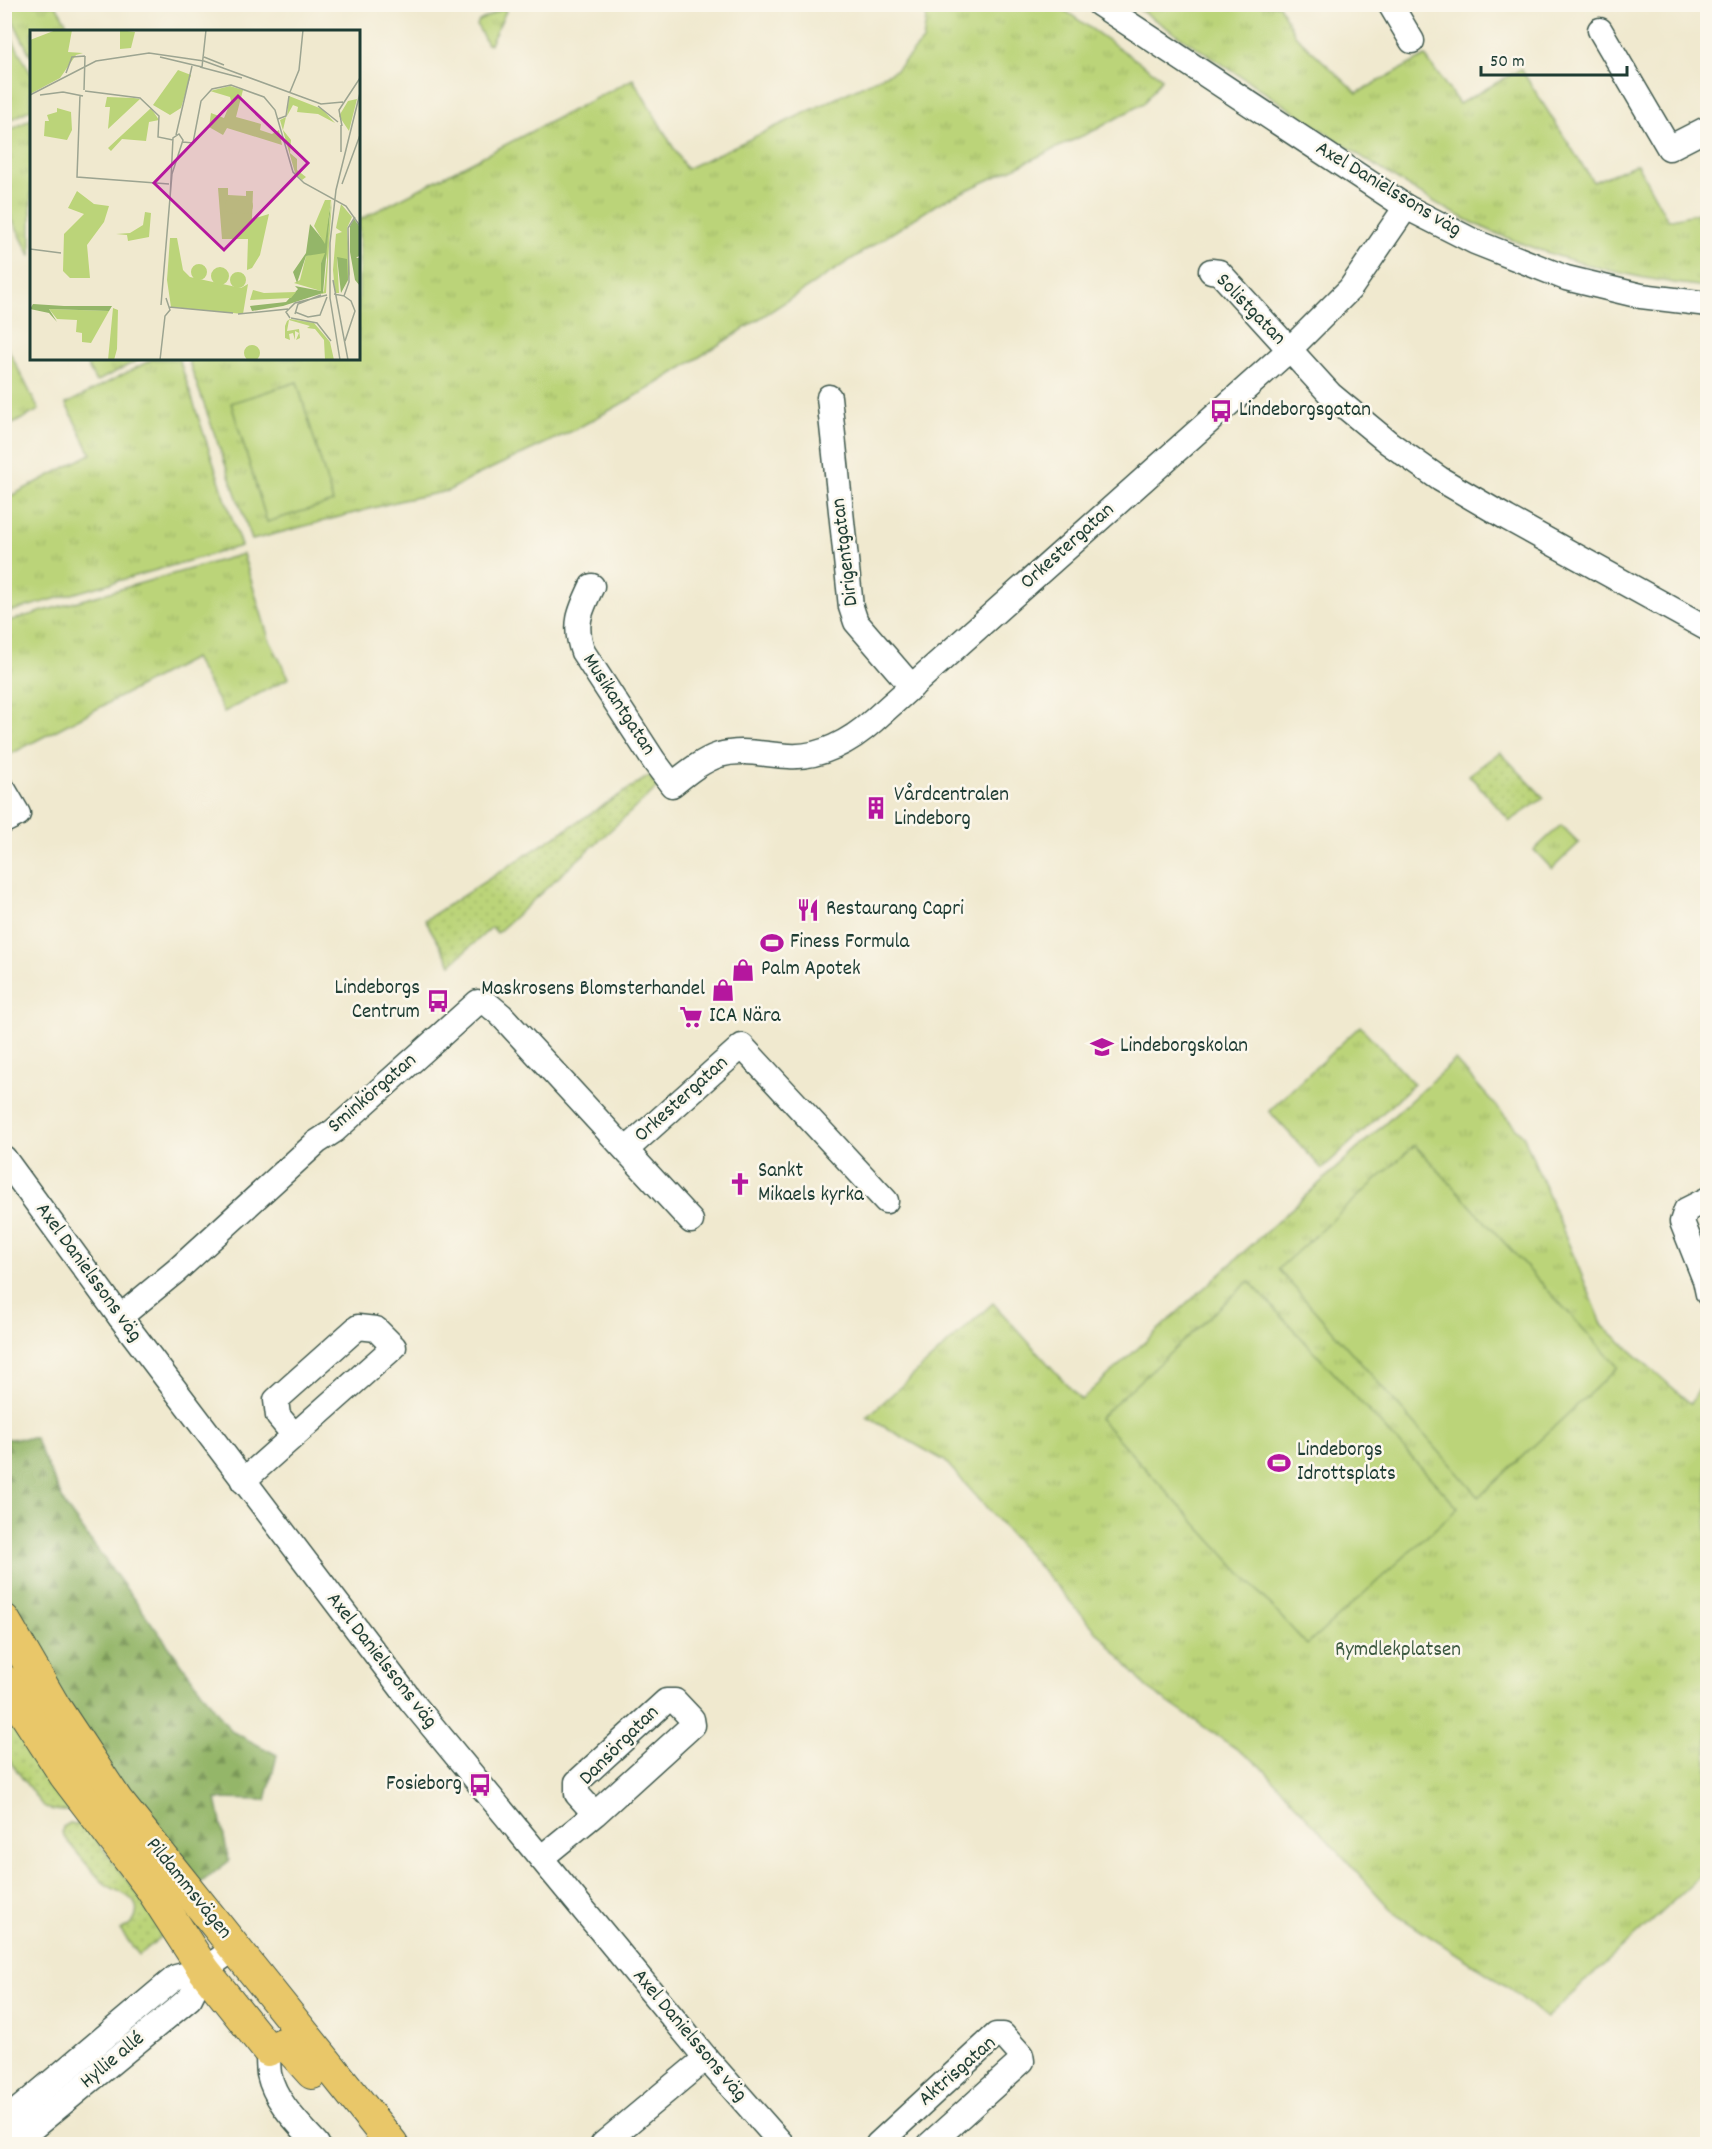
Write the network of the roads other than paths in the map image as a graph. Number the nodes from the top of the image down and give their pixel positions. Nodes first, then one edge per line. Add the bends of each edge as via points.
1 (1099, 4) edge
2 (1390, 4) edge
3 (1600, 30) dead end
4 (1412, 41) dead end
5 (1707, 128) edge
6 (1406, 207) junction
7 (1211, 271) dead end
8 (1707, 304) edge
9 (1289, 350) junction
10 (829, 397) dead end
11 (592, 586) dead end
12 (1707, 629) edge
13 (912, 687) junction
14 (672, 785) joint
15 (4, 790) edge
16 (4, 821) edge
17 (622, 1145) junction
18 (5, 1159) edge
19 (1707, 1199) edge
20 (886, 1201) dead end
21 (691, 1221) dead end
22 (1707, 1294) edge
23 (120, 1317) junction
24 (294, 1435) junction
25 (243, 1481) junction
26 (4, 1620) edge
27 (4, 1681) edge
28 (595, 1814) junction
29 (541, 1858) junction
30 (235, 1948) junction
31 (204, 1970) junction
32 (268, 2050) junction
33 (706, 2058) junction
34 (4, 2122) edge
35 (13, 2145) edge
36 (317, 2145) edge
37 (390, 2145) edge
38 (603, 2145) edge
39 (782, 2145) edge
40 (878, 2145) edge
41 (930, 2145) edge

1 - 6 street, Axel Danielssons väg
2 - 4 street
3 - 5 street via 1669,148
6 - 8 street, Axel Danielssons väg via 1474,242 1566,278 1641,296
6 - 9 street, Orkestergatan via 1350,289
7 - 9 street, Solistgatan via 1219,272
9 - 12 street via 1331,395 1376,434 1440,479
9 - 13 street, Orkestergatan
10 - 13 street, Dirigentgatan via 851,608 856,622
11 - 14 street, Musikantgatan via 580,612 577,638
13 - 14 street, Orkestergatan via 848,740 815,753 792,756 749,752 719,755
15 - 16 street via 18,814
17 - 20 street, Orkestergatan via 742,1046
17 - 21 street
17 - 23 street, Sminkörgatan via 501,1015 478,1002
18 - 23 street, Axel Danielssons väg
19 - 22 street via 1686,1210 1683,1222
23 - 25 street, Axel Danielssons väg
24 - 24 street via 394,1347 376,1329 358,1327 276,1400 278,1416
24 - 25 street
25 - 29 street, Axel Danielssons väg via 412,1702
26 - 30 main road, Pildammsvägen via 54,1706 117,1801
27 - 31 main road, Pildammsvägen via 65,1775 151,1888
28 - 28 street, Dansörgatan via 693,1725 675,1701 666,1701 577,1782 577,1794
28 - 29 street, Dansörgatan
29 - 33 street, Axel Danielssons väg
30 - 31 street, Hyllie allé
30 - 37 main road, Pildammsvägen
31 - 32 main road, Pildammsvägen
31 - 34 street, Hyllie allé via 176,1977
31 - 35 street, Hyllie allé via 190,1998
32 - 36 street via 269,2074 278,2095
32 - 37 main road, Pildammsvägen via 285,2043 346,2108
33 - 38 street
33 - 39 street, Axel Danielssons väg
40 - 41 street, Aktrisgatan via 996,2035 1003,2035 1022,2061

